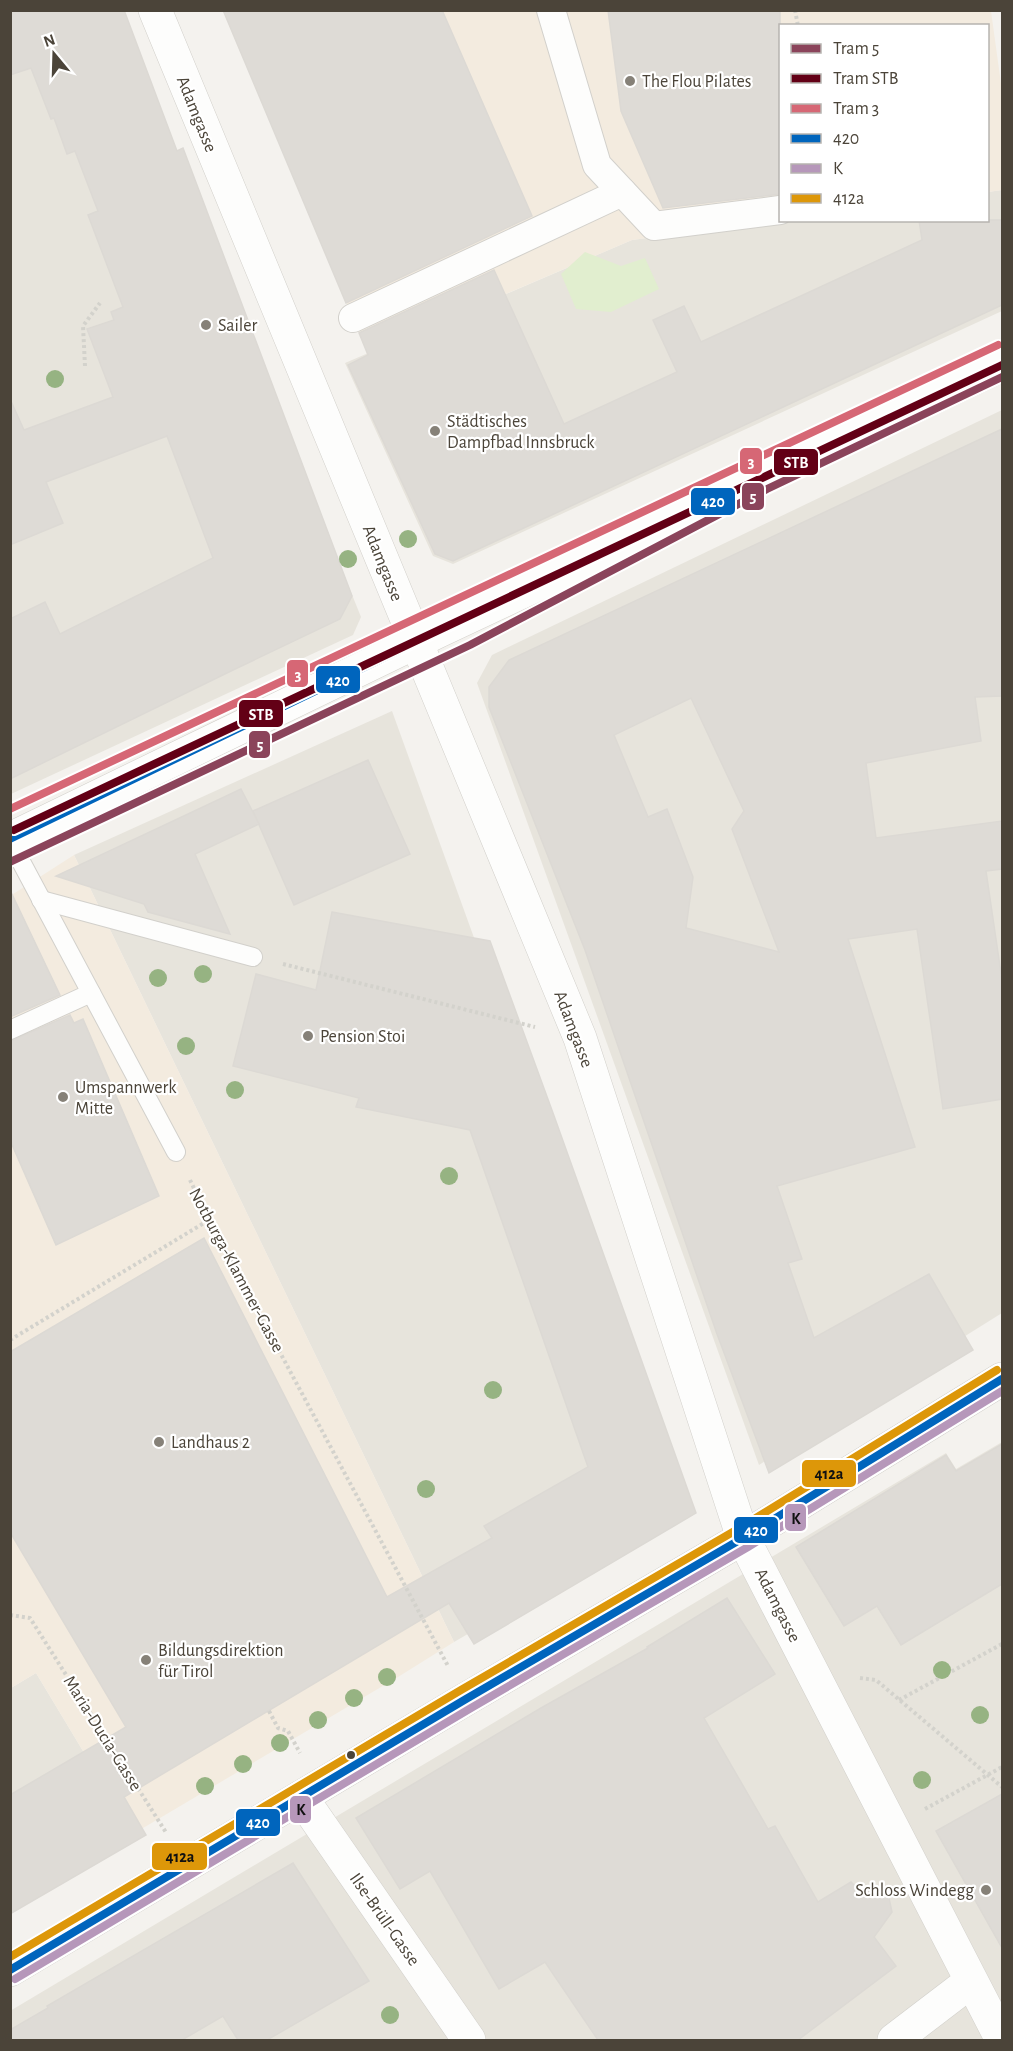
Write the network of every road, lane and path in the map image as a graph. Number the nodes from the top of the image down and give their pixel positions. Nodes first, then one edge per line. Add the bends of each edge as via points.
1 (154, 10) edge
2 (551, 10) edge
3 (622, 192) junction
4 (779, 210) edge
5 (100, 303) dead end
6 (353, 318) dead end
7 (1002, 365) edge
8 (85, 366) dead end
9 (416, 643) junction
10 (10, 840) edge
11 (41, 900) junction
12 (253, 957) joint
13 (91, 993) junction
14 (10, 1030) edge
15 (580, 1038) junction
16 (176, 1152) joint
17 (209, 1220) junction
18 (10, 1340) edge
19 (1002, 1379) edge
20 (743, 1538) junction
21 (10, 1615) edge
22 (1002, 1644) edge
23 (812, 1673) junction
24 (466, 1699) junction
25 (899, 1700) junction
26 (269, 1711) dead end
27 (301, 1753) dead end
28 (1002, 1767) edge
29 (988, 1775) junction
30 (1002, 1787) edge
31 (301, 1797) junction
32 (924, 1810) dead end
33 (187, 1865) junction
34 (10, 1970) edge
35 (970, 1982) junction
36 (469, 2040) edge
37 (894, 2040) edge
38 (1002, 2040) edge

1 - 9 street, Adamgasse
2 - 3 street via 597,165
3 - 4 street via 654,226
3 - 6 street
5 - 8 path via 83,326
7 - 9 street
9 - 10 street
9 - 15 street, Adamgasse
10 - 11 lane
11 - 12 lane
11 - 13 lane
12 - 15 path
13 - 14 lane
13 - 16 lane
15 - 20 street, Adamgasse
16 - 17 path, Notburga-Klammer-Gasse
17 - 18 path
17 - 24 path, Notburga-Klammer-Gasse
19 - 20 street
20 - 23 street, Adamgasse
20 - 24 street
21 - 33 path, Maria-Ducia-Gasse via 30,1618
22 - 25 path
23 - 25 path via 876,1680
23 - 35 street, Adamgasse
24 - 31 street
25 - 29 path
26 - 27 path via 278,1728 288,1731
28 - 29 path
29 - 30 path
29 - 32 path
31 - 33 street
31 - 36 street, Ilse-Brüll-Gasse
33 - 34 street
35 - 37 street
35 - 38 street, Adamgasse

